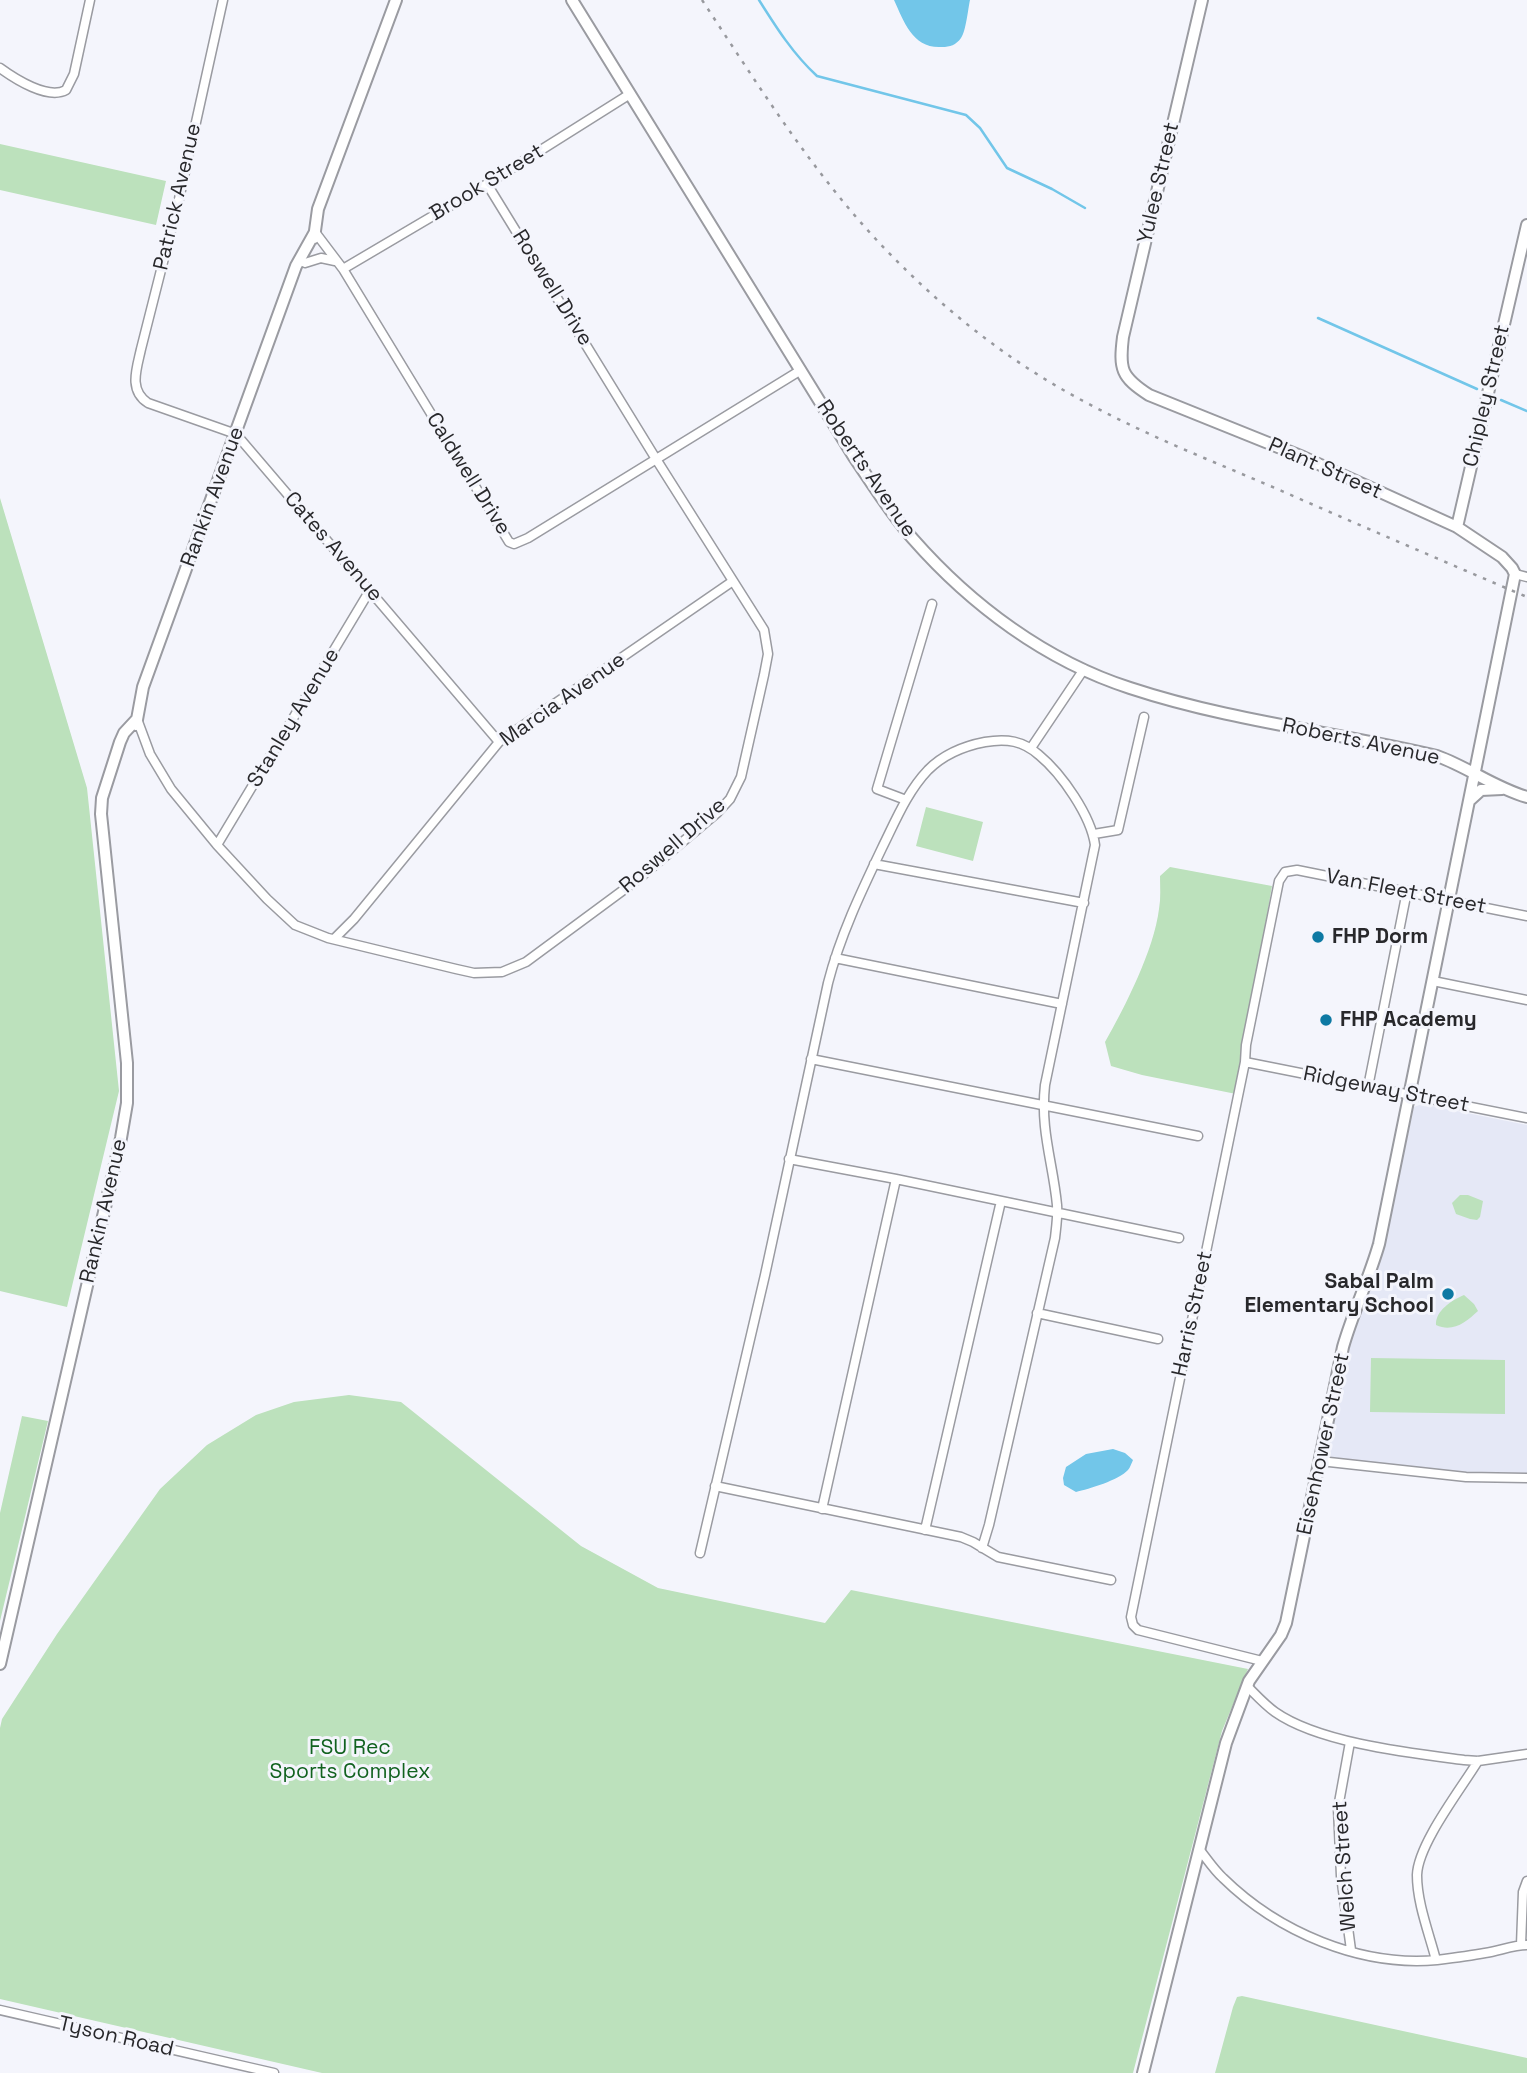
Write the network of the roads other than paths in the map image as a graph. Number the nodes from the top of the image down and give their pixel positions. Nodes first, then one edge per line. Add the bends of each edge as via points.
1 (90, 0) edge
2 (223, 0) edge
3 (396, 0) edge
4 (572, 0) edge
5 (1202, 0) edge
6 (0, 68) edge
7 (630, 94) junction
8 (487, 184) junction
9 (1527, 225) edge
10 (315, 232) junction
11 (336, 261) junction
12 (305, 263) junction
13 (343, 269) junction
14 (293, 277) junction
15 (1121, 366) joint
16 (801, 370) junction
17 (138, 394) joint
18 (236, 434) junction
19 (656, 459) junction
20 (1457, 527) junction
21 (1515, 574) junction
22 (1527, 577) edge
23 (733, 581) junction
24 (370, 590) junction
25 (932, 604) dead end
26 (1084, 669) junction
27 (1144, 717) dead end
28 (137, 719) junction
29 (499, 742) junction
30 (1031, 748) junction
31 (1475, 773) junction
32 (1504, 789) junction
33 (1527, 797) edge
34 (906, 800) junction
35 (1469, 802) junction
36 (1094, 834) junction
37 (217, 845) junction
38 (874, 864) junction
39 (1285, 872) joint
40 (1407, 891) junction
41 (1449, 900) junction
42 (1084, 903) junction
43 (1527, 916) edge
44 (334, 939) junction
45 (835, 957) junction
46 (1433, 981) junction
47 (1527, 1000) edge
48 (1062, 1004) junction
49 (811, 1059) junction
50 (1245, 1062) junction
51 (1368, 1087) junction
52 (1410, 1095) junction
53 (1043, 1105) junction
54 (1527, 1118) edge
55 (1198, 1136) dead end
56 (789, 1159) junction
57 (896, 1179) junction
58 (1001, 1201) junction
59 (1057, 1213) junction
60 (1179, 1238) dead end
61 (1037, 1313) junction
62 (1158, 1339) dead end
63 (1320, 1461) junction
64 (1527, 1479) edge
65 (715, 1486) junction
66 (822, 1509) junction
67 (925, 1530) junction
68 (982, 1548) junction
69 (700, 1553) dead end
70 (1111, 1580) dead end
71 (1262, 1661) junction
72 (0, 1664) edge
73 (1247, 1686) junction
74 (1350, 1742) junction
75 (1527, 1754) edge
76 (1478, 1761) junction
77 (1199, 1849) junction
78 (1527, 1881) edge
79 (1524, 1945) edge
80 (1351, 1950) junction
81 (1436, 1960) junction
82 (0, 2010) edge
83 (274, 2073) edge
84 (1143, 2073) edge

1 - 6 street via 74,74 61,93 33,87
2 - 17 street, Patrick Avenue via 139,358
3 - 10 street, Rankin Avenue via 318,209
4 - 7 street, Roberts Avenue
5 - 15 street, Yulee Street via 1123,337
7 - 8 street, Brook Street
7 - 16 street, Roberts Avenue
8 - 13 street, Brook Street
8 - 19 street, Roswell Drive
9 - 20 street, Chipley Street
10 - 11 street, Caldwell Drive
10 - 12 street, Rankin Avenue
10 - 14 street, Rankin Avenue
11 - 12 street via 321,258
11 - 13 street, Caldwell Drive
12 - 14 street, Rankin Avenue
13 - 19 street, Caldwell Drive via 509,542 528,538
14 - 18 street, Rankin Avenue
15 - 20 street, Plant Street via 1132,383 1149,395 1303,457
16 - 19 street, Caldwell Drive
16 - 26 street, Roberts Avenue via 887,506 938,566 1028,639
17 - 18 street, Cates Avenue via 148,402
18 - 24 street, Cates Avenue
18 - 28 street, Rankin Avenue via 143,687
19 - 23 street, Roswell Drive
20 - 21 street, Plant Street via 1502,557
21 - 22 street
21 - 31 street, Eisenhower Street
23 - 29 street, Marcia Avenue
23 - 44 street, Roswell Drive via 764,630 768,654 741,777 717,813 637,880 516,968 474,973
24 - 29 street, Cates Avenue
24 - 37 street, Stanley Avenue
25 - 34 street via 877,789
26 - 30 street
26 - 31 street, Roberts Avenue via 1166,699 1437,756
27 - 36 street via 1118,830
28 - 37 street, Roswell Drive via 171,789
28 - 72 street, Rankin Avenue via 118,754 101,814 127,1063 127,1103
29 - 44 street, Marcia Avenue
30 - 34 street via 1012,740 958,750 929,770
30 - 36 street via 1073,796
31 - 32 street, Roberts Avenue
31 - 35 street, Eisenhower Street
32 - 33 street, Roberts Avenue
32 - 35 street via 1481,790
34 - 38 street
35 - 41 street, Eisenhower Street
36 - 42 street
37 - 44 street, Roswell Drive via 295,925
38 - 42 street
38 - 45 street
39 - 40 street, Van Fleet Street via 1297,870
39 - 50 street, Harris Street via 1279,881
40 - 41 street, Van Fleet Street
40 - 51 street
41 - 43 street, Van Fleet Street
41 - 46 street, Eisenhower Street
42 - 48 street
45 - 48 street
45 - 49 street
46 - 47 street
46 - 52 street, Eisenhower Street
48 - 53 street
49 - 53 street
49 - 56 street
50 - 51 street, Ridgeway Street
50 - 71 street, Harris Street via 1131,1617 1138,1630
51 - 52 street, Ridgeway Street
52 - 54 street, Ridgeway Street
52 - 63 street, Eisenhower Street via 1380,1244 1343,1347
53 - 55 street
53 - 59 street
56 - 57 street
56 - 65 street
57 - 58 street
57 - 66 street
58 - 59 street
58 - 67 street
59 - 60 street
59 - 61 street
61 - 62 street
61 - 68 street
63 - 64 street
63 - 71 street, Eisenhower Street via 1286,1623
65 - 66 street
65 - 69 street
66 - 67 street
67 - 68 street via 961,1537
68 - 70 street via 998,1557
71 - 73 street, Eisenhower Street
73 - 74 street via 1275,1712
73 - 77 street, Eisenhower Street via 1218,1770
74 - 76 street
74 - 80 street, Welch Street via 1338,1808
75 - 76 street
76 - 81 street via 1420,1857 1420,1900
77 - 80 street via 1221,1877 1246,1898 1302,1933
77 - 84 street, Eisenhower Street
78 - 79 street
79 - 81 street
80 - 81 street via 1410,1961
82 - 83 street, Tyson Road

